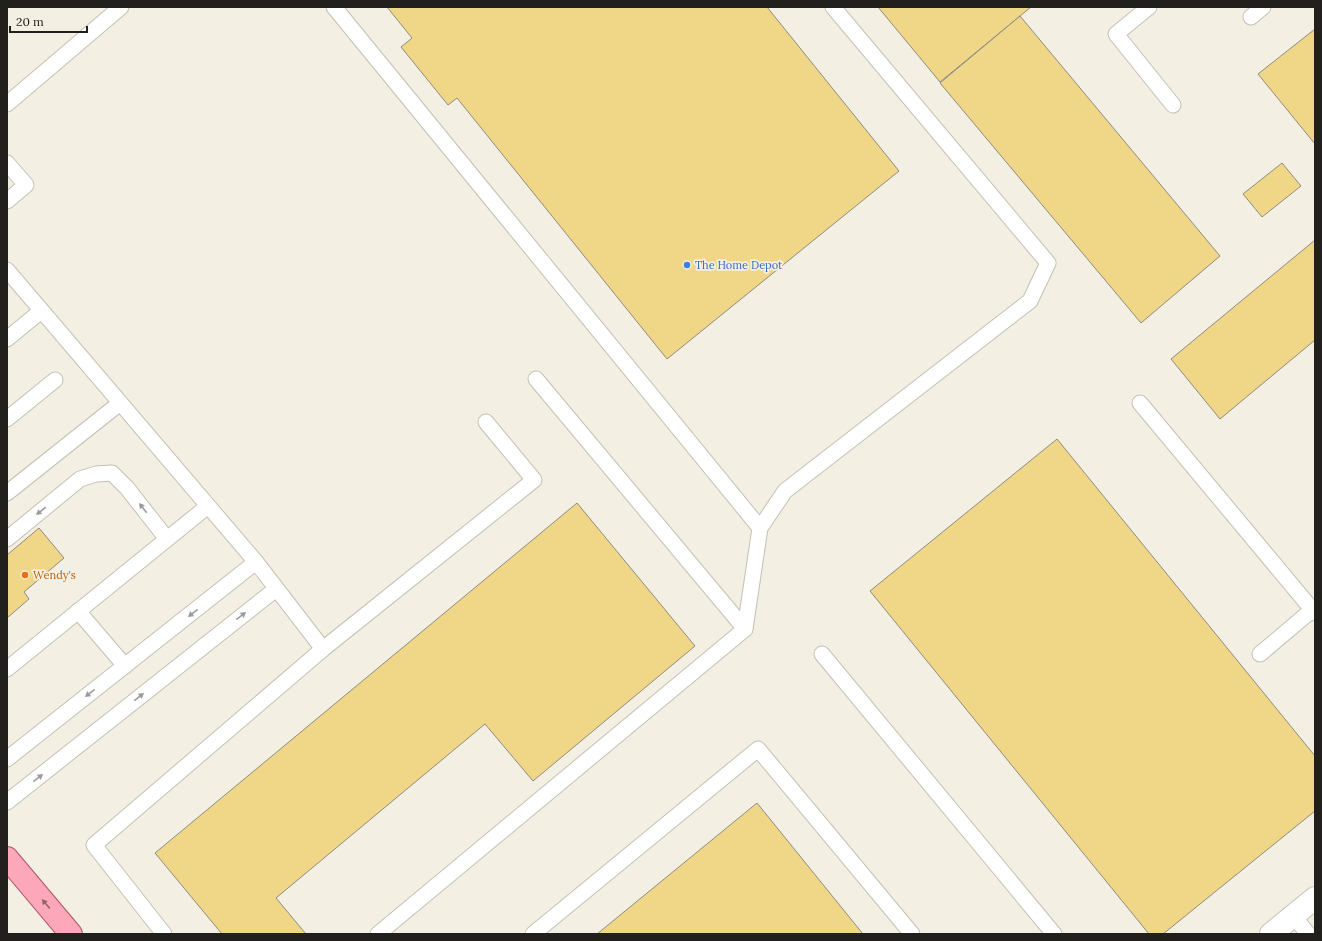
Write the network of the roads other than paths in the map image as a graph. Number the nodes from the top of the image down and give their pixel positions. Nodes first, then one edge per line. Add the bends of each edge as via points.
1 (121, 7) edge
2 (334, 7) edge
3 (833, 7) edge
4 (1149, 7) edge
5 (1263, 7) edge
6 (1251, 17) dead end
7 (7, 104) edge
8 (1173, 105) dead end
9 (7, 163) edge
10 (7, 201) edge
11 (7, 270) edge
12 (41, 311) junction
13 (7, 339) edge
14 (536, 379) dead end
15 (55, 380) dead end
16 (120, 403) junction
17 (1140, 403) dead end
18 (7, 420) edge
19 (486, 422) dead end
20 (7, 493) edge
21 (208, 506) junction
22 (760, 528) junction
23 (7, 539) edge
24 (167, 539) junction
25 (256, 562) junction
26 (276, 589) junction
27 (78, 611) junction
28 (1314, 611) edge
29 (745, 629) junction
30 (323, 649) junction
31 (822, 654) dead end
32 (1260, 654) dead end
33 (125, 666) junction
34 (7, 669) edge
35 (7, 759) edge
36 (7, 802) edge
37 (7, 858) edge
38 (1315, 898) edge
39 (1293, 915) junction
40 (71, 934) edge
41 (164, 934) edge
42 (378, 934) edge
43 (534, 934) edge
44 (912, 934) edge
45 (1054, 934) edge
46 (1270, 934) edge
47 (1308, 934) edge

1 - 7 lane
2 - 22 lane
3 - 22 lane via 1048,263 1030,300 785,491
4 - 8 lane via 1116,34
5 - 6 lane
9 - 10 lane via 26,185
11 - 12 lane
12 - 13 lane
12 - 16 lane
14 - 29 lane
15 - 18 lane
16 - 20 lane
16 - 21 lane
17 - 28 lane
19 - 30 lane via 534,480
21 - 24 lane
21 - 25 lane
22 - 29 lane
24 -> 23 lane via 127,488 112,474 96,474 80,479
24 - 27 lane
25 - 26 lane
25 -> 33 lane
26 - 30 lane
36 -> 26 lane
27 - 33 lane
27 - 34 lane
28 - 32 lane
29 - 42 lane
30 - 41 lane via 94,845
31 - 45 lane
33 -> 35 lane
40 -> 37 main road
38 - 39 street
39 - 46 street
39 - 47 lane
43 - 44 lane via 758,748

